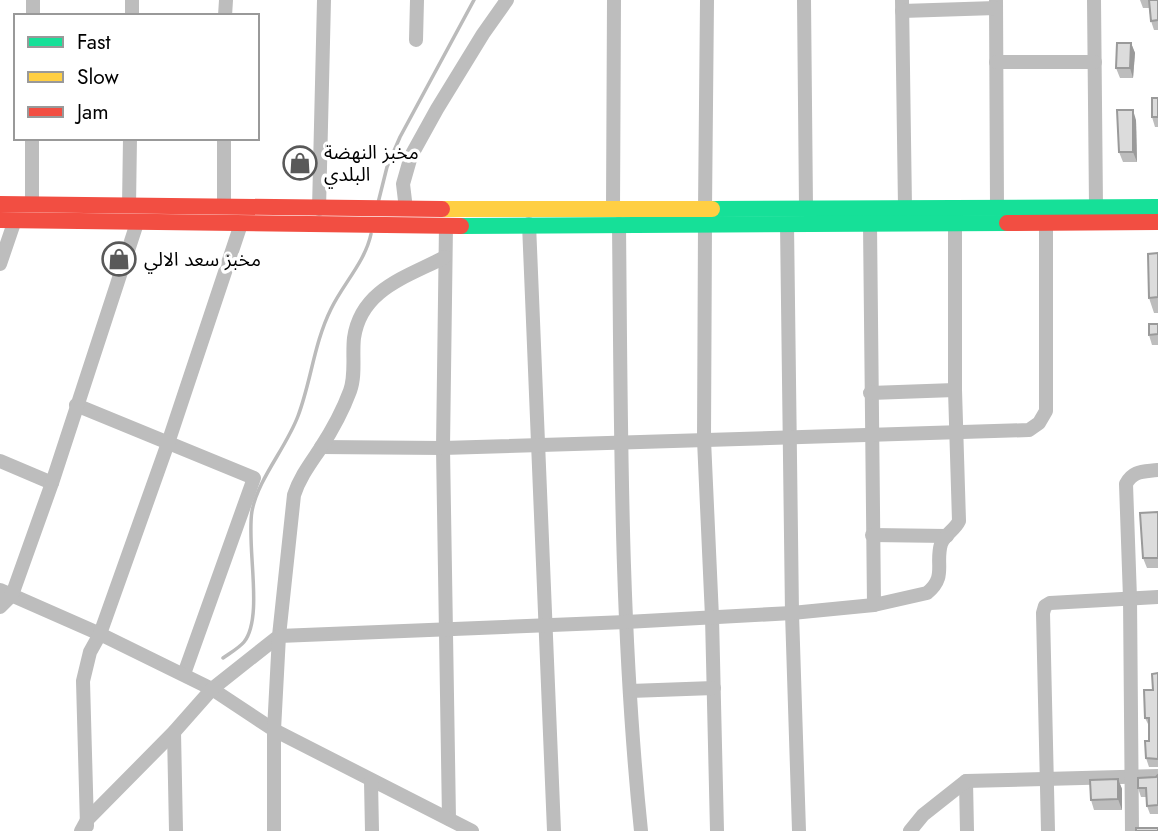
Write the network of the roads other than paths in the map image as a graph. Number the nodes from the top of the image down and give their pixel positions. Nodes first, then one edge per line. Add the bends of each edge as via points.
1 (324, 0) edge
2 (417, 0) edge
3 (507, 0) edge
4 (614, 0) edge
5 (707, 0) edge
6 (804, 0) edge
7 (1094, 0) edge
8 (996, 4) edge
9 (902, 5) edge
10 (415, 40) dead end
11 (996, 62) junction
12 (1095, 62) junction
13 (32, 140) edge
14 (130, 140) edge
15 (224, 140) edge
16 (0, 204) edge
17 (32, 205) junction
18 (129, 206) junction
19 (997, 206) junction
20 (1096, 206) junction
21 (1158, 206) edge
22 (224, 207) junction
23 (806, 207) junction
24 (905, 207) junction
25 (319, 209) junction
26 (406, 209) junction
27 (616, 216) junction
28 (705, 216) junction
29 (7, 220) edge
30 (1158, 222) edge
31 (137, 223) junction
32 (955, 223) junction
33 (1046, 223) junction
34 (241, 224) junction
35 (530, 224) junction
36 (786, 224) junction
37 (870, 224) junction
38 (446, 225) junction
39 (446, 257) junction
40 (0, 264) edge
41 (955, 390) junction
42 (870, 393) junction
43 (76, 405) junction
44 (956, 433) junction
45 (871, 435) junction
46 (788, 437) junction
47 (704, 440) junction
48 (168, 443) junction
49 (539, 444) junction
50 (622, 444) junction
51 (321, 447) junction
52 (443, 448) junction
53 (0, 461) edge
54 (1158, 470) edge
55 (52, 483) junction
56 (872, 535) junction
57 (947, 536) junction
58 (6, 593) edge
59 (1158, 597) edge
60 (1130, 598) junction
61 (874, 605) junction
62 (0, 607) edge
63 (792, 613) junction
64 (712, 617) junction
65 (626, 622) junction
66 (547, 625) junction
67 (444, 628) junction
68 (100, 634) junction
69 (279, 636) junction
70 (184, 674) junction
71 (714, 688) junction
72 (212, 689) junction
73 (630, 691) junction
74 (274, 730) junction
75 (174, 732) junction
76 (1158, 776) edge
77 (1131, 778) junction
78 (1048, 780) junction
79 (371, 781) junction
80 (966, 781) junction
81 (449, 819) junction
82 (85, 828) edge
83 (468, 830) edge
84 (176, 831) edge
85 (274, 831) edge
86 (372, 831) edge
87 (554, 831) edge
88 (641, 831) edge
89 (717, 831) edge
90 (799, 831) edge
91 (910, 831) edge
92 (967, 831) edge
93 (1048, 831) edge
94 (1132, 831) edge

1 - 25 street
2 - 10 street
3 - 26 street via 411,156 403,184
4 - 27 street
5 - 28 street
6 - 23 street
7 - 12 street
8 - 9 street
8 - 11 street
9 - 24 street
11 - 12 street
11 - 19 street
12 - 20 street
13 - 17 street
14 - 18 street
15 - 22 street
16 - 17 main road
17 - 18 main road
18 - 22 main road
19 - 20 main road
19 - 24 main road
20 - 21 main road
22 - 25 main road
23 - 24 main road
23 - 28 main road
25 - 26 main road
26 - 27 main road
27 - 28 main road
27 - 35 main road
27 - 50 street
28 - 36 main road
28 - 47 street
29 - 31 main road
29 - 40 street
30 - 33 main road
31 - 34 main road
31 - 43 street
32 - 33 main road
32 - 37 main road
32 - 41 street
33 - 44 street via 1046,411 1029,430
34 - 38 main road
34 - 48 street
35 - 38 main road
35 - 49 street
36 - 37 main road
36 - 46 street
37 - 42 street
38 - 39 street
39 - 51 street via 390,284 367,305 355,337 353,380
39 - 52 street
41 - 42 street
41 - 44 street
42 - 45 street
43 - 48 street
43 - 55 street
44 - 45 street
44 - 57 street via 960,521
45 - 46 street
45 - 56 street
46 - 47 street
46 - 63 street
47 - 50 street
47 - 64 street
48 - 68 street
48 - 70 street via 254,478
49 - 50 street
49 - 52 street
49 - 66 street
50 - 65 street
51 - 52 street
51 - 69 street via 298,480 294,495
52 - 67 street
53 - 55 street
54 - 60 street via 1135,472 1126,484
55 - 58 street
56 - 57 street
56 - 61 street
57 - 61 street via 941,544 939,580 934,587 927,593
58 - 62 street
58 - 68 street
59 - 60 street
60 - 77 street
60 - 78 street via 1045,606
61 - 63 street
63 - 64 street
63 - 90 street
64 - 65 street
64 - 71 street
65 - 66 street
65 - 73 street
66 - 67 street
66 - 87 street
67 - 69 street
67 - 81 street
68 - 70 street
68 - 82 street via 83,681
69 - 72 street
69 - 74 street
70 - 72 street
71 - 73 street
71 - 89 street
72 - 74 street
72 - 75 street
73 - 88 street
74 - 79 street
74 - 85 street
75 - 82 street
75 - 84 street
76 - 77 street
77 - 78 street
77 - 94 street
78 - 80 street
78 - 93 street
79 - 81 street
79 - 86 street
80 - 91 street
80 - 92 street
81 - 83 street

